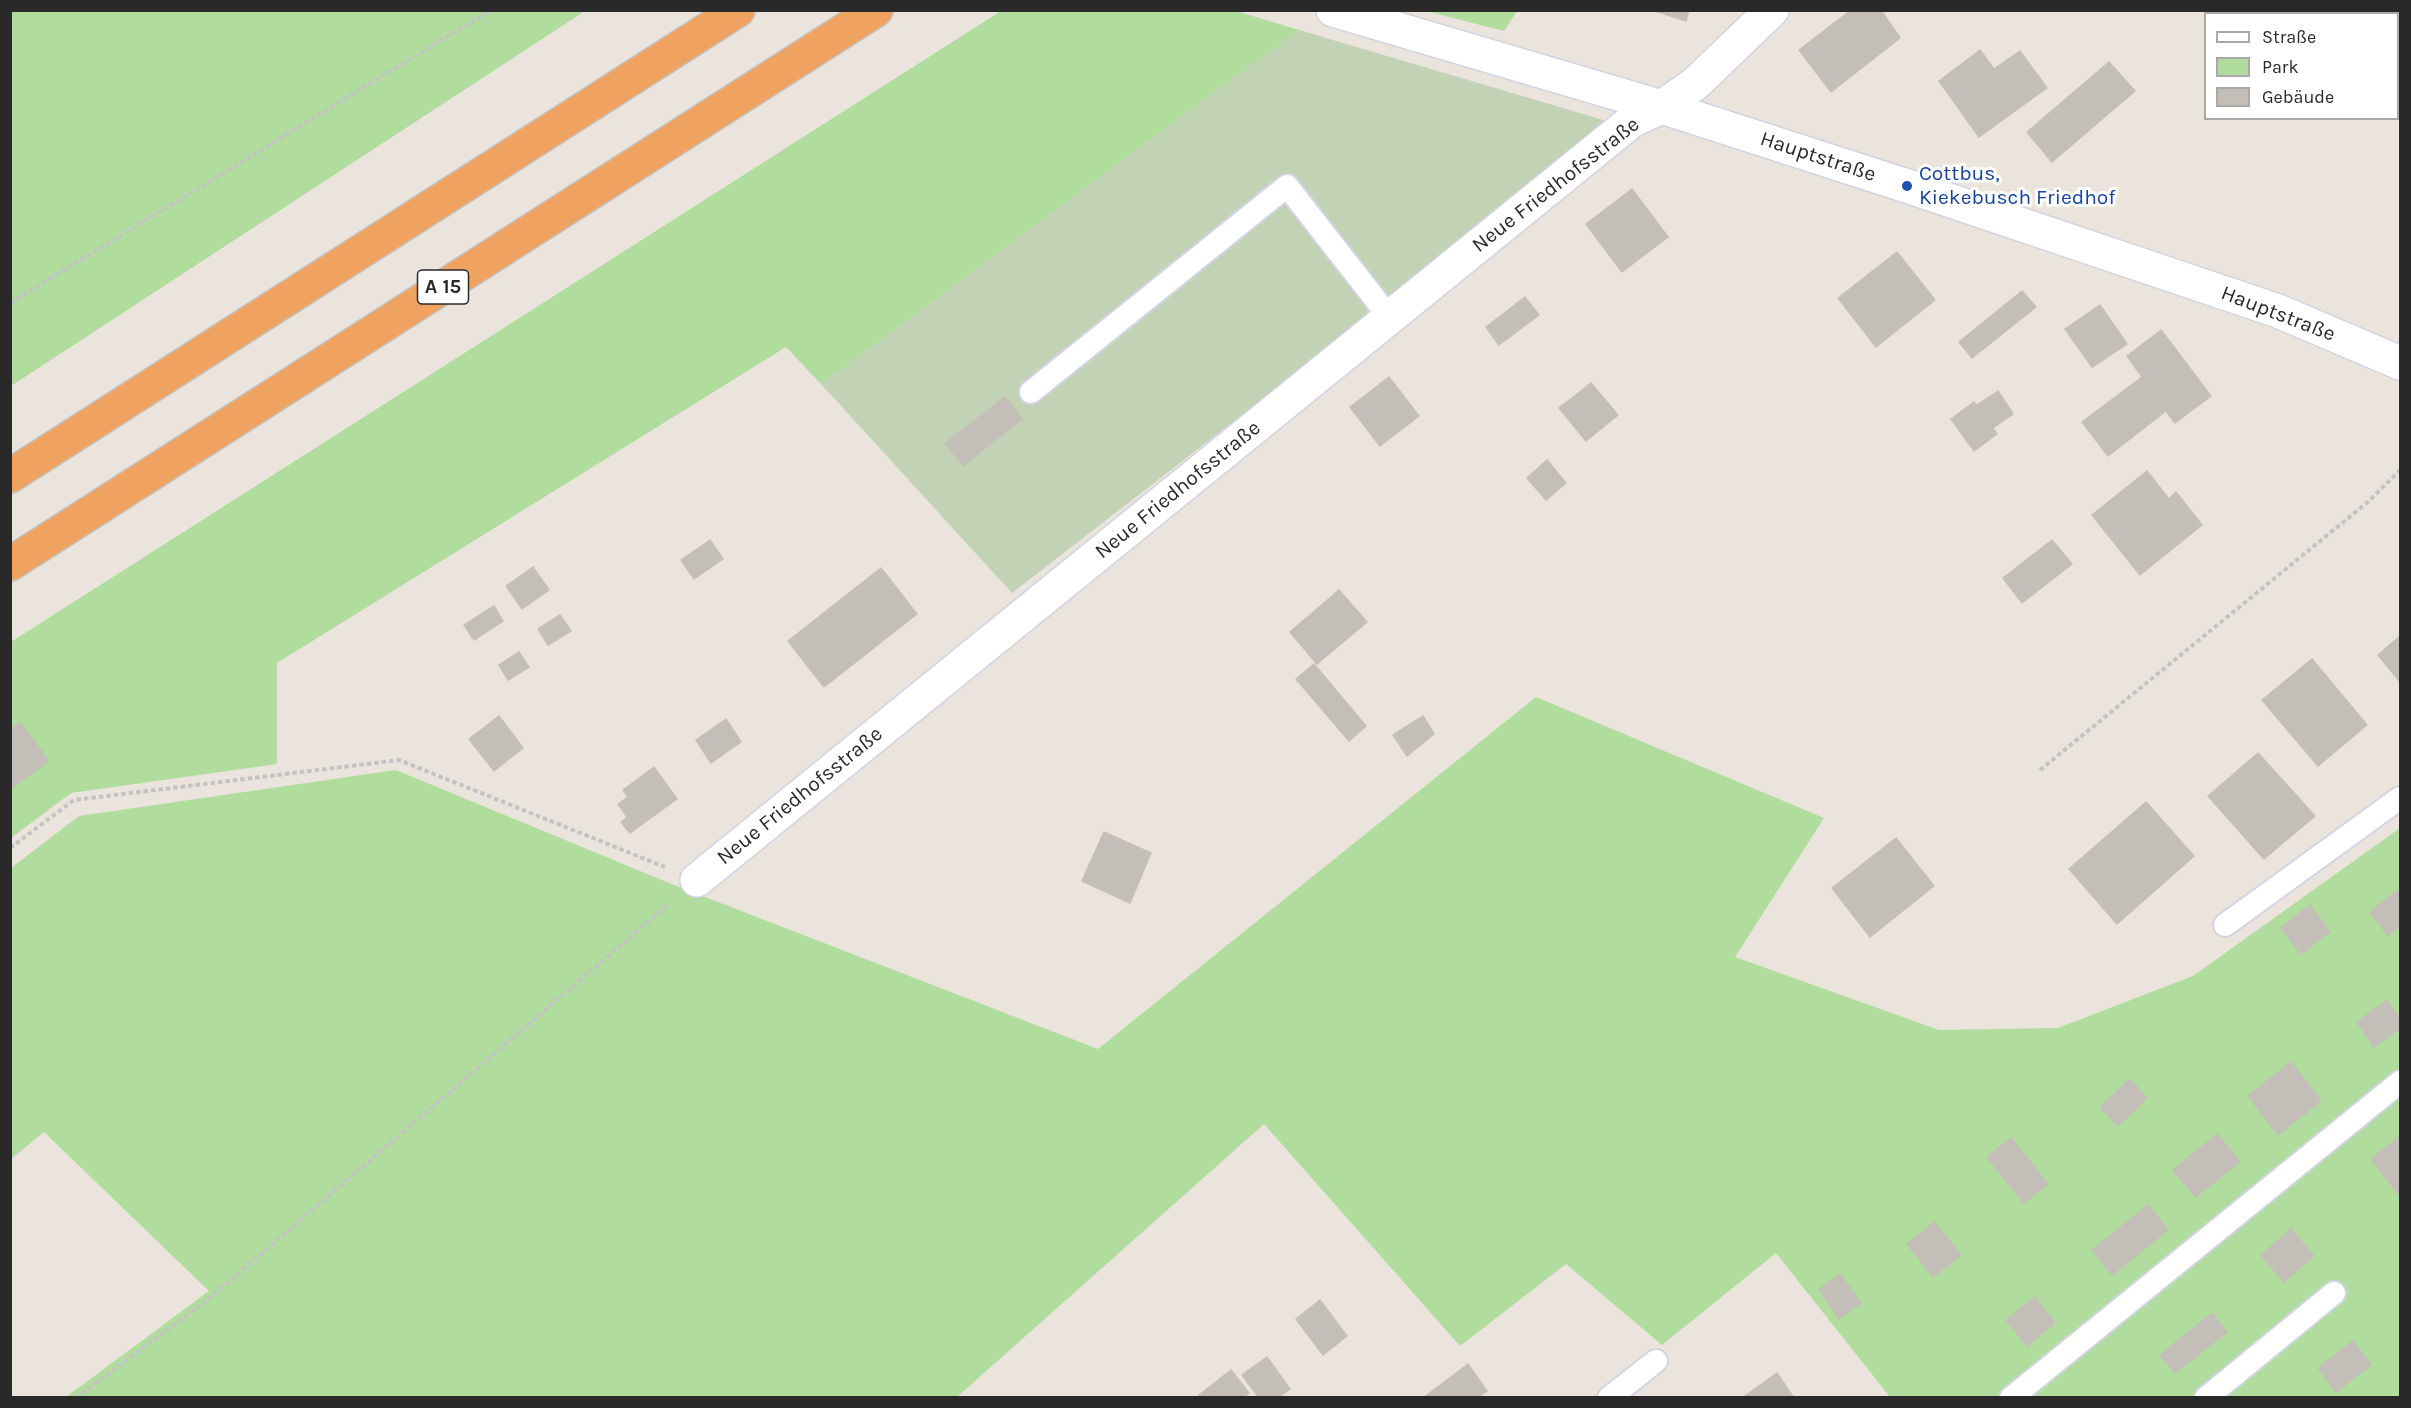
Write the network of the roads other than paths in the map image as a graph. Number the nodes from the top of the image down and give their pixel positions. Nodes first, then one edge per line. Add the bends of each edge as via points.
1 (738, 10) edge
2 (876, 10) edge
3 (1334, 10) edge
4 (1773, 10) edge
5 (1662, 107) junction
6 (1390, 318) junction
7 (2400, 363) edge
8 (1031, 392) dead end
9 (10, 476) edge
10 (10, 564) edge
11 (2400, 798) edge
12 (697, 880) road end
13 (2225, 925) dead end
14 (2400, 1082) edge
15 (2334, 1293) dead end
16 (1656, 1361) dead end
17 (1610, 1398) edge
18 (2012, 1398) edge
19 (2206, 1398) edge

1 - 9 highway
2 - 10 highway, A 15
3 - 5 street, Hauptstraße
4 - 5 street, Neue Friedhofsstraße via 1696,83
5 - 6 street, Neue Friedhofsstraße via 1634,120
5 - 7 street, Hauptstraße via 2278,311
6 - 8 lane via 1287,186
6 - 12 street, Neue Friedhofsstraße
11 - 13 lane
14 - 18 lane
15 - 19 lane
16 - 17 lane

